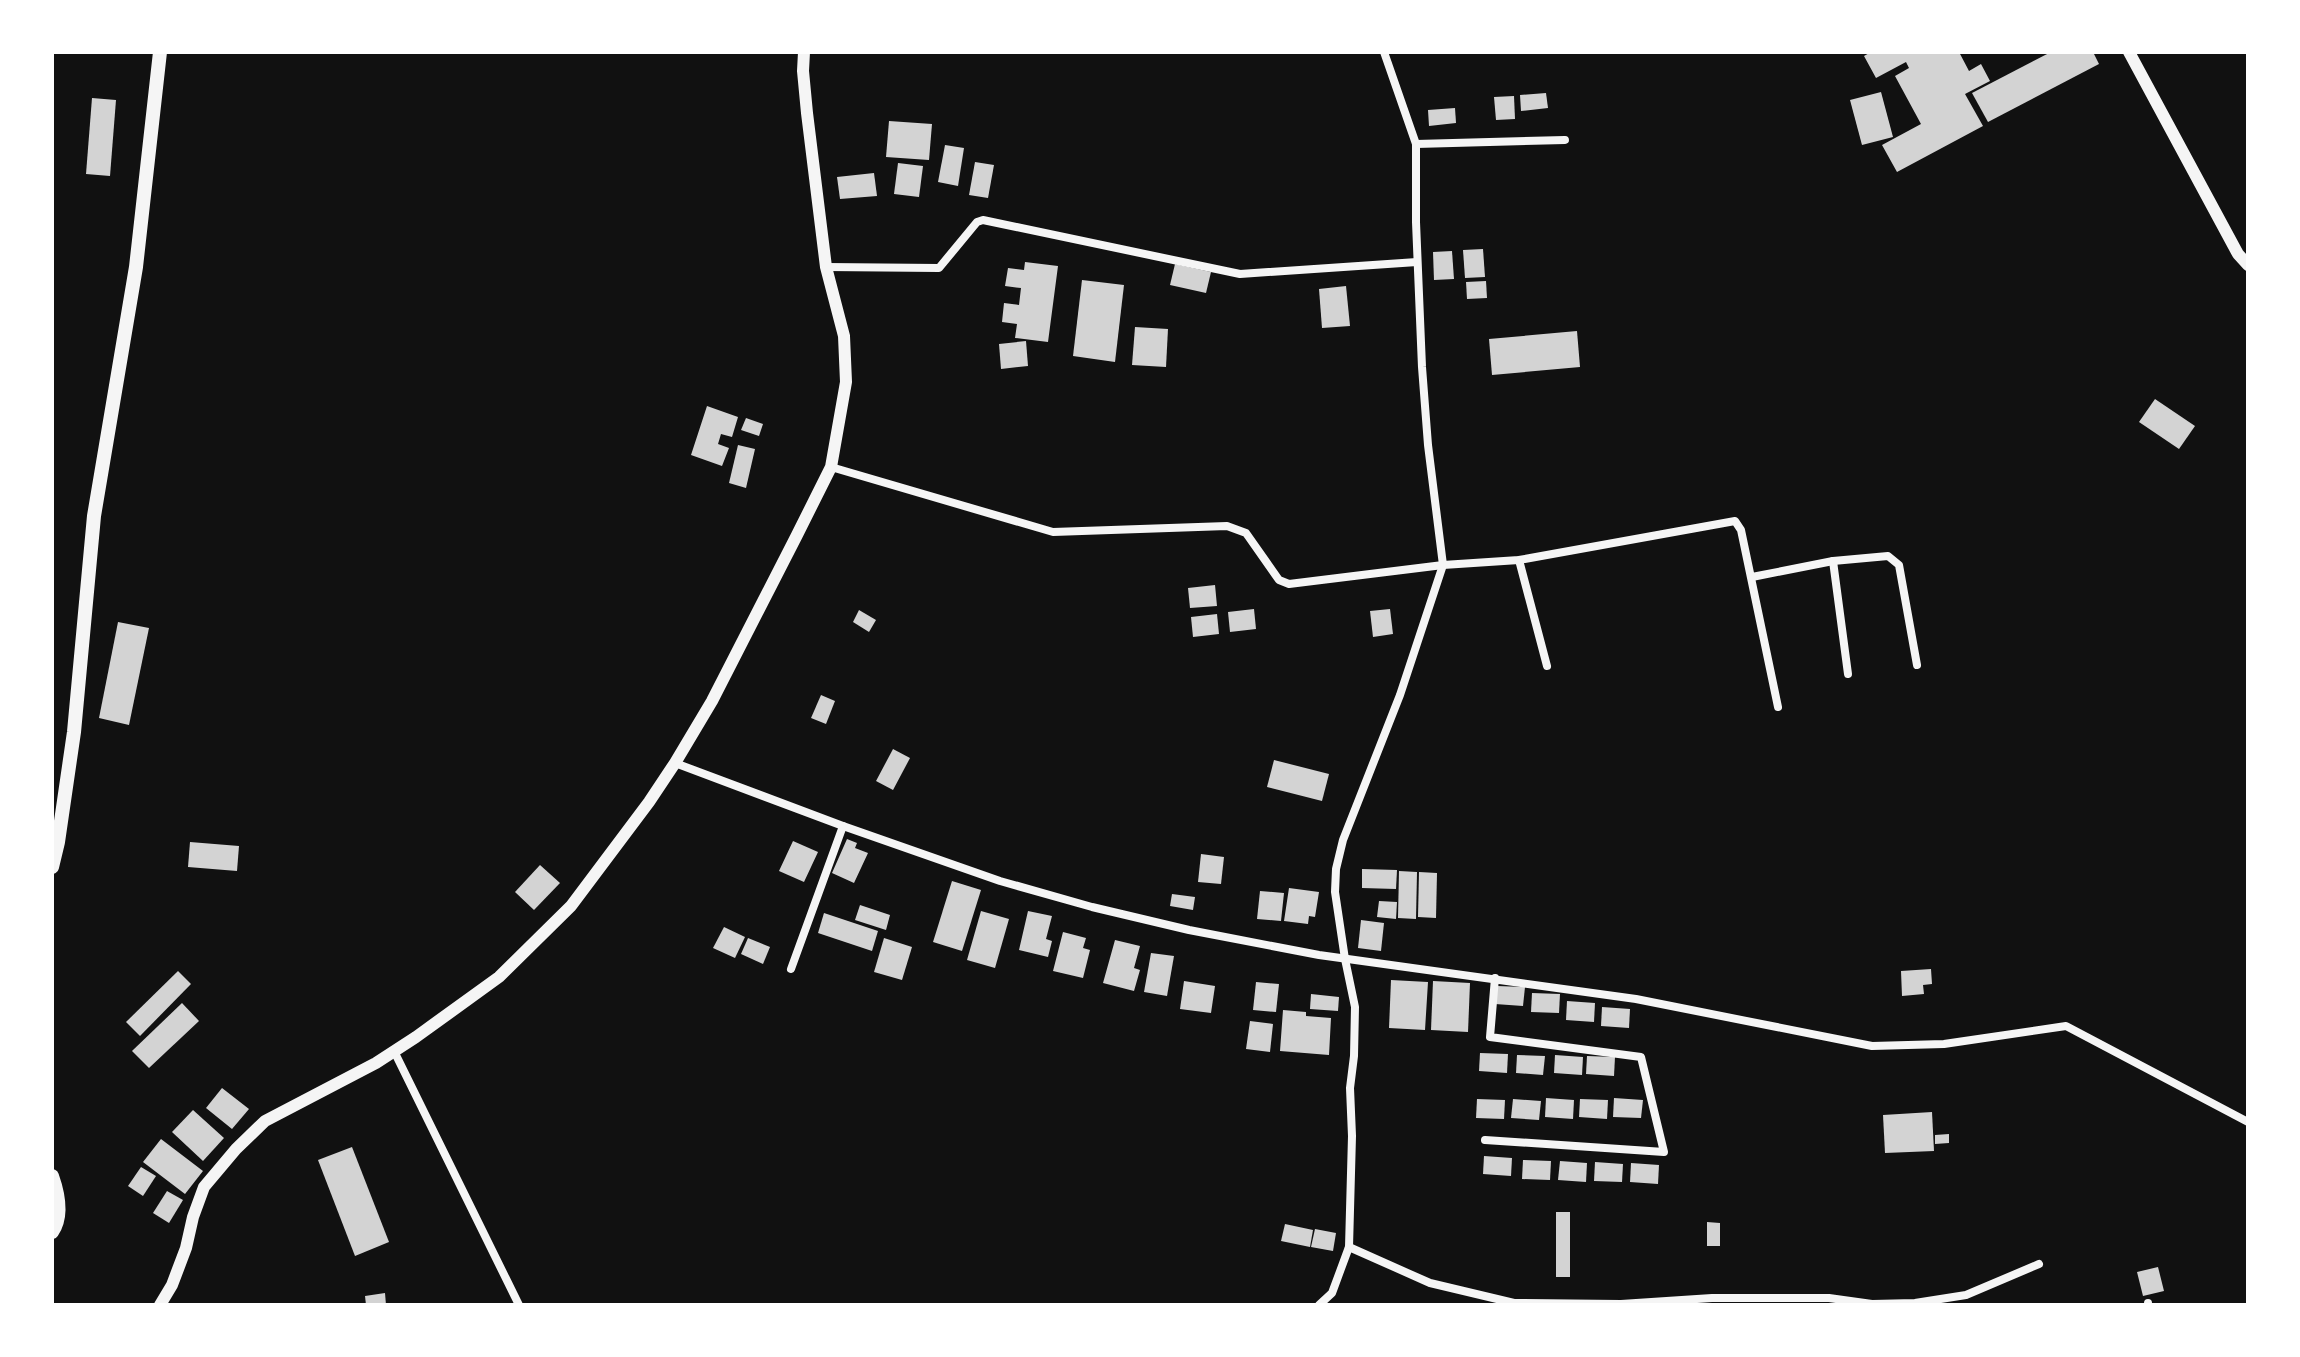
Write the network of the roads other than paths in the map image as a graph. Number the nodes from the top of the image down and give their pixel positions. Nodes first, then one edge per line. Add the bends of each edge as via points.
1 (160, 52) edge
2 (804, 52) edge
3 (1384, 52) edge
4 (2129, 52) edge
5 (1565, 140) dead end
6 (1416, 144) junction
7 (1417, 262) junction
8 (2248, 265) edge
9 (826, 267) junction
10 (831, 467) junction
11 (1519, 560) junction
12 (1833, 561) junction
13 (1443, 565) junction
14 (1752, 577) junction
15 (1917, 665) dead end
16 (1547, 666) dead end
17 (1848, 674) dead end
18 (1778, 707) dead end
19 (675, 763) junction
20 (843, 826) junction
21 (52, 867) edge
22 (1345, 959) junction
23 (791, 969) dead end
24 (1495, 978) junction
25 (394, 1051) junction
26 (2248, 1122) edge
27 (1485, 1140) dead end
28 (52, 1176) edge
29 (52, 1232) edge
30 (1349, 1247) junction
31 (2039, 1264) dead end
32 (160, 1305) edge
33 (519, 1305) edge
34 (1319, 1305) edge

1 - 21 main road via 136,267 94,516 74,732
2 - 9 street
3 - 6 street
4 - 8 street
5 - 6 street
6 - 7 street
7 - 9 street via 1240,274 983,220 939,268
7 - 13 street via 1427,429
9 - 10 street via 844,336 846,382
10 - 13 street via 1053,532 1227,526 1246,533 1284,583
10 - 19 street
11 - 13 street
11 - 14 street via 1735,521
11 - 16 street
12 - 14 street
12 - 15 street via 1888,556 1899,565
12 - 17 street
13 - 22 street via 1400,695 1343,840 1335,892
14 - 18 street
19 - 20 street
19 - 25 street via 571,906 499,977
20 - 22 street via 1092,907
20 - 23 street
22 - 24 street
22 - 30 street via 1355,1007
24 - 26 street via 1636,999 1872,1046 1944,1044 2066,1026
24 - 27 street via 1490,1037 1641,1057 1664,1152
25 - 32 street via 265,1121 236,1149 204,1187 177,1273
25 - 33 street
28 - 29 main road via 58,1202
30 - 31 street via 1430,1283 1514,1303 1829,1298 1915,1303 1966,1295
30 - 34 street via 1332,1293

